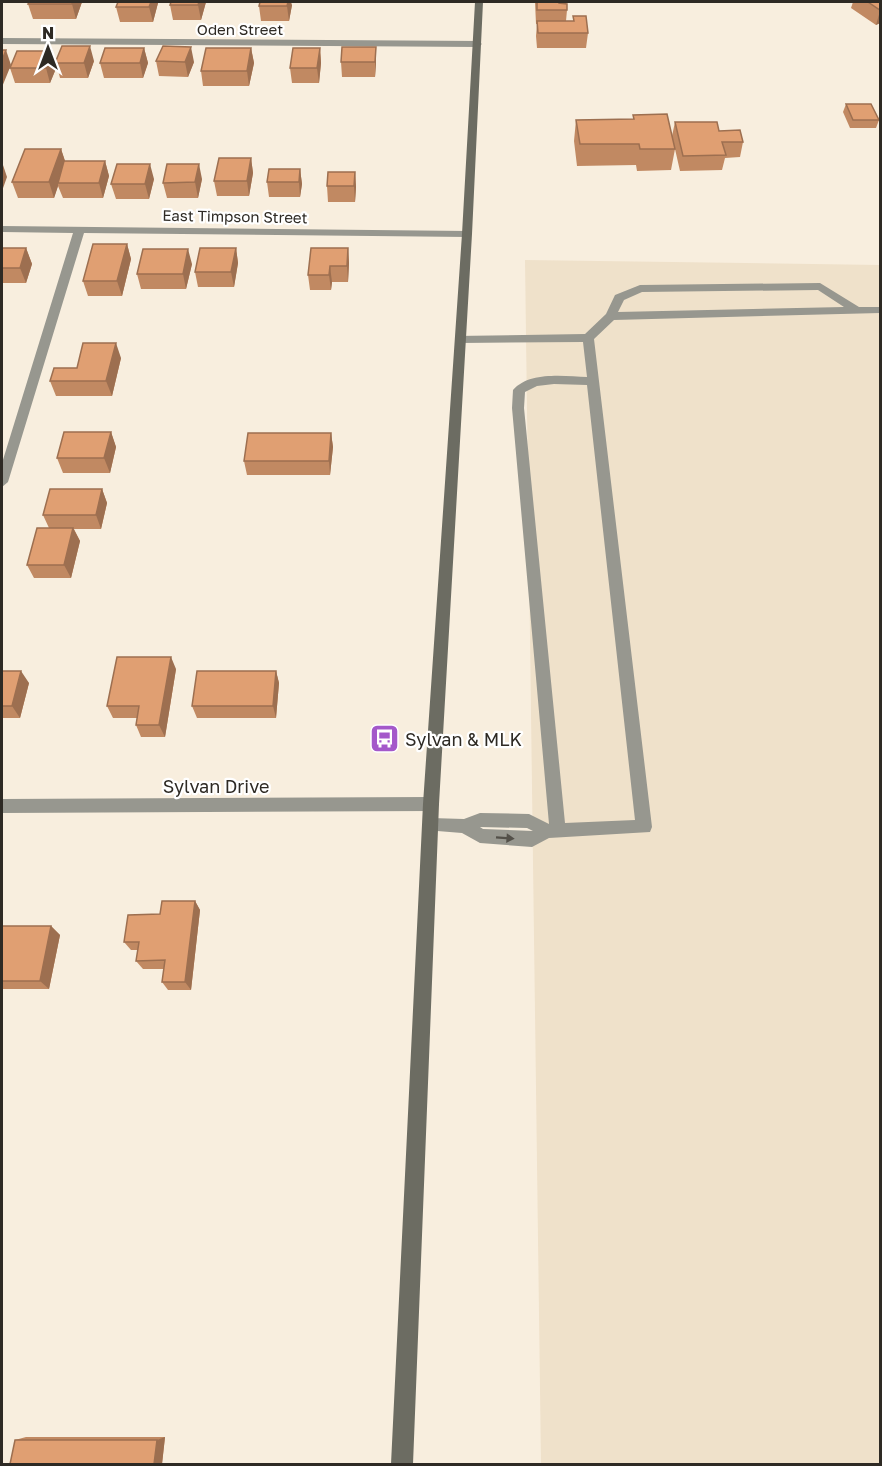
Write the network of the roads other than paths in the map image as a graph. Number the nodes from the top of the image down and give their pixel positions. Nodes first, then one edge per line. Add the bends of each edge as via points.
1 (479, 2) edge
2 (2, 41) edge
3 (477, 44) junction
4 (2, 229) edge
5 (80, 229) junction
6 (467, 234) junction
7 (856, 310) junction
8 (880, 310) edge
9 (611, 316) junction
10 (588, 338) junction
11 (460, 339) junction
12 (592, 381) junction
13 (2, 482) edge
14 (431, 804) junction
15 (2, 806) edge
16 (431, 825) junction
17 (553, 831) junction
18 (402, 1464) edge

1 - 3 street
2 - 3 street, Oden Street
3 - 6 street
4 - 5 street, East Timpson Street
5 - 6 street, East Timpson Street
5 - 13 street
6 - 11 street
7 - 8 street
7 - 9 street
7 - 9 street via 820,286 652,289 619,298
9 - 10 street
10 - 11 street
10 - 12 street
11 - 14 street
12 - 17 street via 542,381 519,390
12 - 17 street via 644,827
14 - 15 street, Sylvan Drive
14 - 16 street
16 - 17 street via 464,826 480,836 532,840
16 - 18 street

